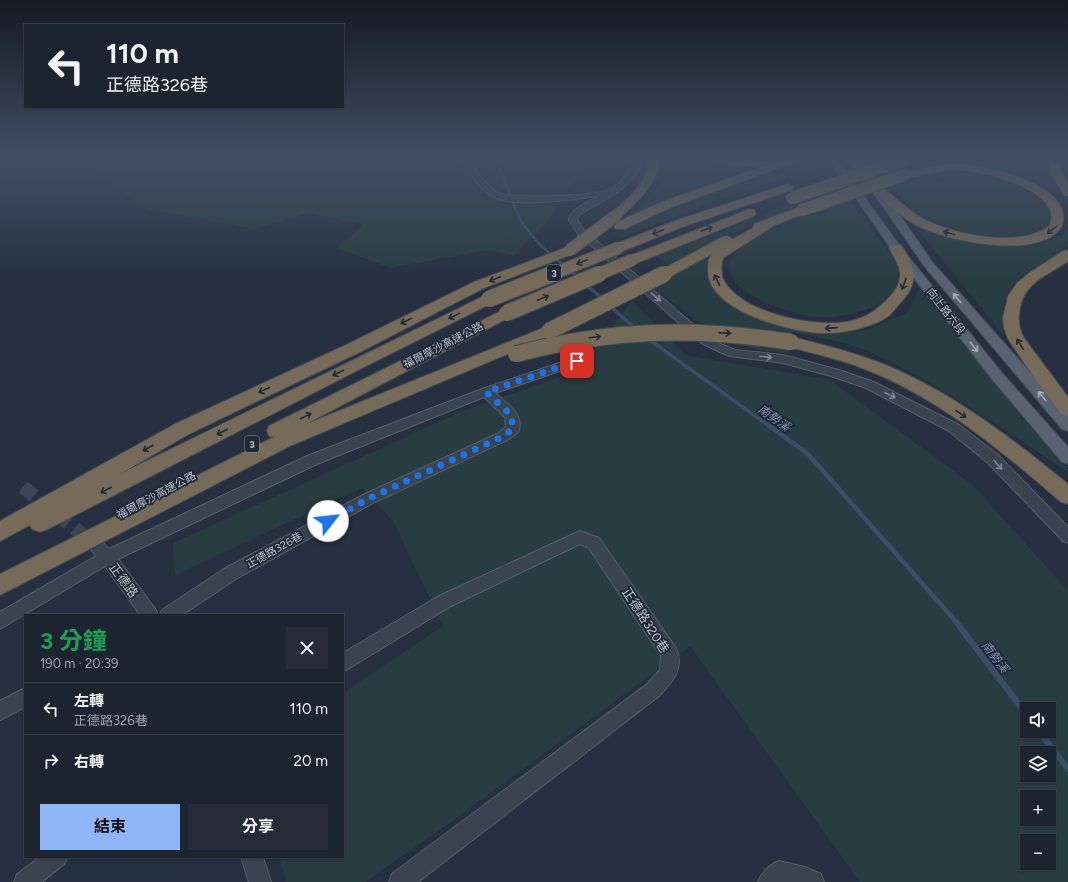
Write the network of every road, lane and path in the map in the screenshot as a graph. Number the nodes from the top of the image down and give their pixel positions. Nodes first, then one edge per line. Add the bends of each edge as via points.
1 (599, 200) edge
2 (635, 200) edge
3 (679, 200) edge
4 (764, 200) edge
5 (773, 200) edge
6 (831, 200) edge
7 (862, 200) edge
8 (883, 200) edge
9 (891, 200) edge
10 (1054, 200) edge
11 (617, 221) junction
12 (770, 222) junction
13 (896, 248) junction
14 (1068, 254) edge
15 (484, 292) junction
16 (577, 361) dead end
17 (486, 392) junction
18 (383, 399) junction
19 (1068, 410) edge
20 (1068, 425) edge
21 (1068, 458) edge
22 (1068, 496) edge
23 (0, 532) edge
24 (1068, 537) edge
25 (0, 544) edge
26 (99, 548) junction
27 (0, 580) edge
28 (0, 585) edge
29 (149, 614) edge
30 (170, 614) edge
31 (0, 621) edge
32 (344, 662) edge
33 (24, 698) edge
34 (0, 711) edge
35 (56, 858) edge
36 (252, 858) edge
37 (25, 882) edge
38 (260, 882) edge
39 (400, 882) edge
40 (769, 882) edge
41 (813, 882) edge

1 -> 24 street via 574,215 575,225 707,342 733,353 783,359 835,373 870,385 918,408 954,428 993,459
2 - 11 highway
3 - 11 highway
4 -> 15 highway, 福爾摩沙高速公路 / 3, bridge via 681,223 618,248
27 -> 5 highway, 福爾摩沙高速公路 / 3, bridge via 155,495 507,313
6 - 12 highway, bridge
7 - 13 main road, 向上路六段
20 -> 8 main road, 向上路六段 via 930,265
10 -> 9 highway via 1060,212 1057,226 1040,237 1009,242 963,237 921,223
11 -> 15 highway, bridge via 570,250
13 -> 12 highway via 907,272 907,281 895,303 884,314 854,326 829,329 793,326 740,304 721,288 713,271 715,257
12 - 18 highway, bridge via 718,243 668,272 549,331
13 -> 21 main road, 向上路六段 via 997,376
19 -> 14 highway via 1032,363 1012,331 1013,301 1016,293 1036,274
15 -> 23 highway via 354,348 182,429
15 -> 25 highway, 福爾摩沙高速公路 / 3 via 356,364
16 - 17 street
17 - 26 street
17 - 30 street, 正德路326巷 via 511,415 513,429 502,437 370,498 230,574
18 -> 22 highway, bridge via 516,354 578,339 621,333 705,332 791,342 855,360 900,378 965,417 1013,451
18 - 28 highway via 283,441
26 - 29 street, 正德路
26 - 31 street
32 - 39 street, 正德路320巷 via 445,600 580,536 594,543 670,654 668,674 653,690
33 - 34 street
35 - 37 street
36 - 38 street
40 - 41 street via 779,872

